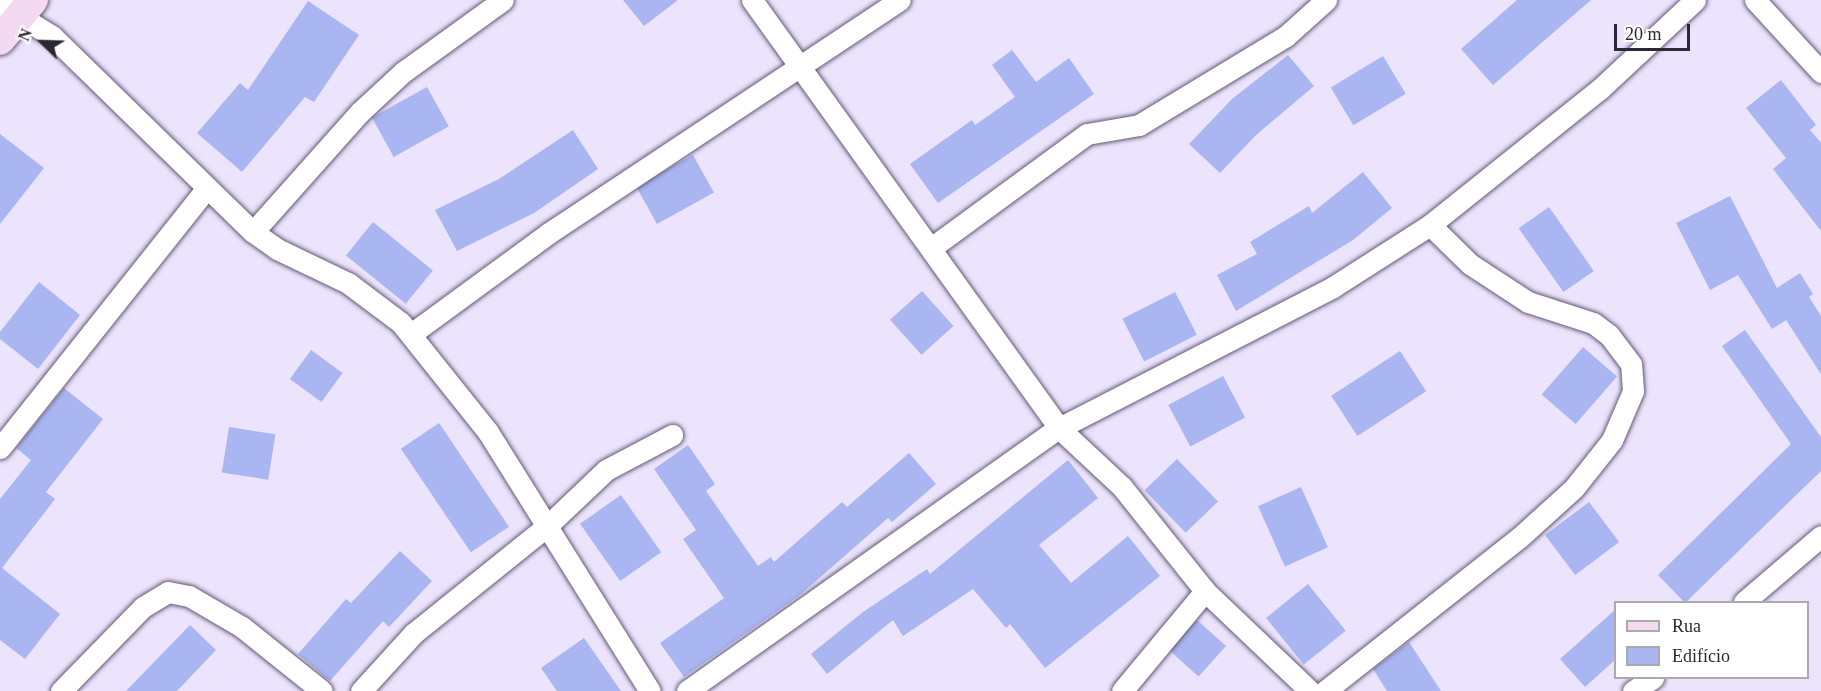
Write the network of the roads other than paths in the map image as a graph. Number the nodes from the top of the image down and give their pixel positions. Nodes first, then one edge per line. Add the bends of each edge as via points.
1 (503, 0) edge
2 (752, 0) edge
3 (900, 0) edge
4 (1326, 0) edge
5 (1695, 0) edge
6 (1755, 0) edge
7 (17, 7) edge
8 (0, 40) edge
9 (802, 68) junction
10 (1821, 72) edge
11 (206, 189) junction
12 (1430, 225) junction
13 (253, 232) junction
14 (931, 248) junction
15 (411, 334) junction
16 (1059, 428) junction
17 (672, 435) dead end
18 (0, 448) edge
19 (546, 527) junction
20 (1821, 536) edge
21 (1205, 591) junction
22 (1746, 601) edge
23 (1651, 679) edge
24 (60, 691) edge
25 (321, 691) edge
26 (361, 691) edge
27 (650, 691) edge
28 (687, 691) edge
29 (1122, 691) edge
30 (1310, 691) edge
31 (1325, 691) edge
32 (1633, 691) edge

1 - 13 street via 403,72
2 - 9 street
3 - 9 street
4 - 14 street via 1286,36 1139,125 1087,134
5 - 12 street via 1600,89
6 - 10 street
7 - 8 street
7 - 11 street via 101,81
9 - 14 street
9 - 15 street via 549,233
11 - 13 street
11 - 18 street
12 - 16 street via 1324,292
12 - 31 street via 1470,264 1528,302 1593,323 1609,335 1631,364 1633,391 1612,440 1574,488 1520,537
13 - 15 street via 277,249 369,297
14 - 16 street
15 - 19 street via 488,432
16 - 21 street via 1122,487
16 - 28 street
17 - 19 street via 606,470
19 - 26 street via 414,633
19 - 27 street
20 - 22 street
21 - 29 street
21 - 30 street
23 - 32 street
24 - 25 street via 143,607 168,592 189,596 242,627

